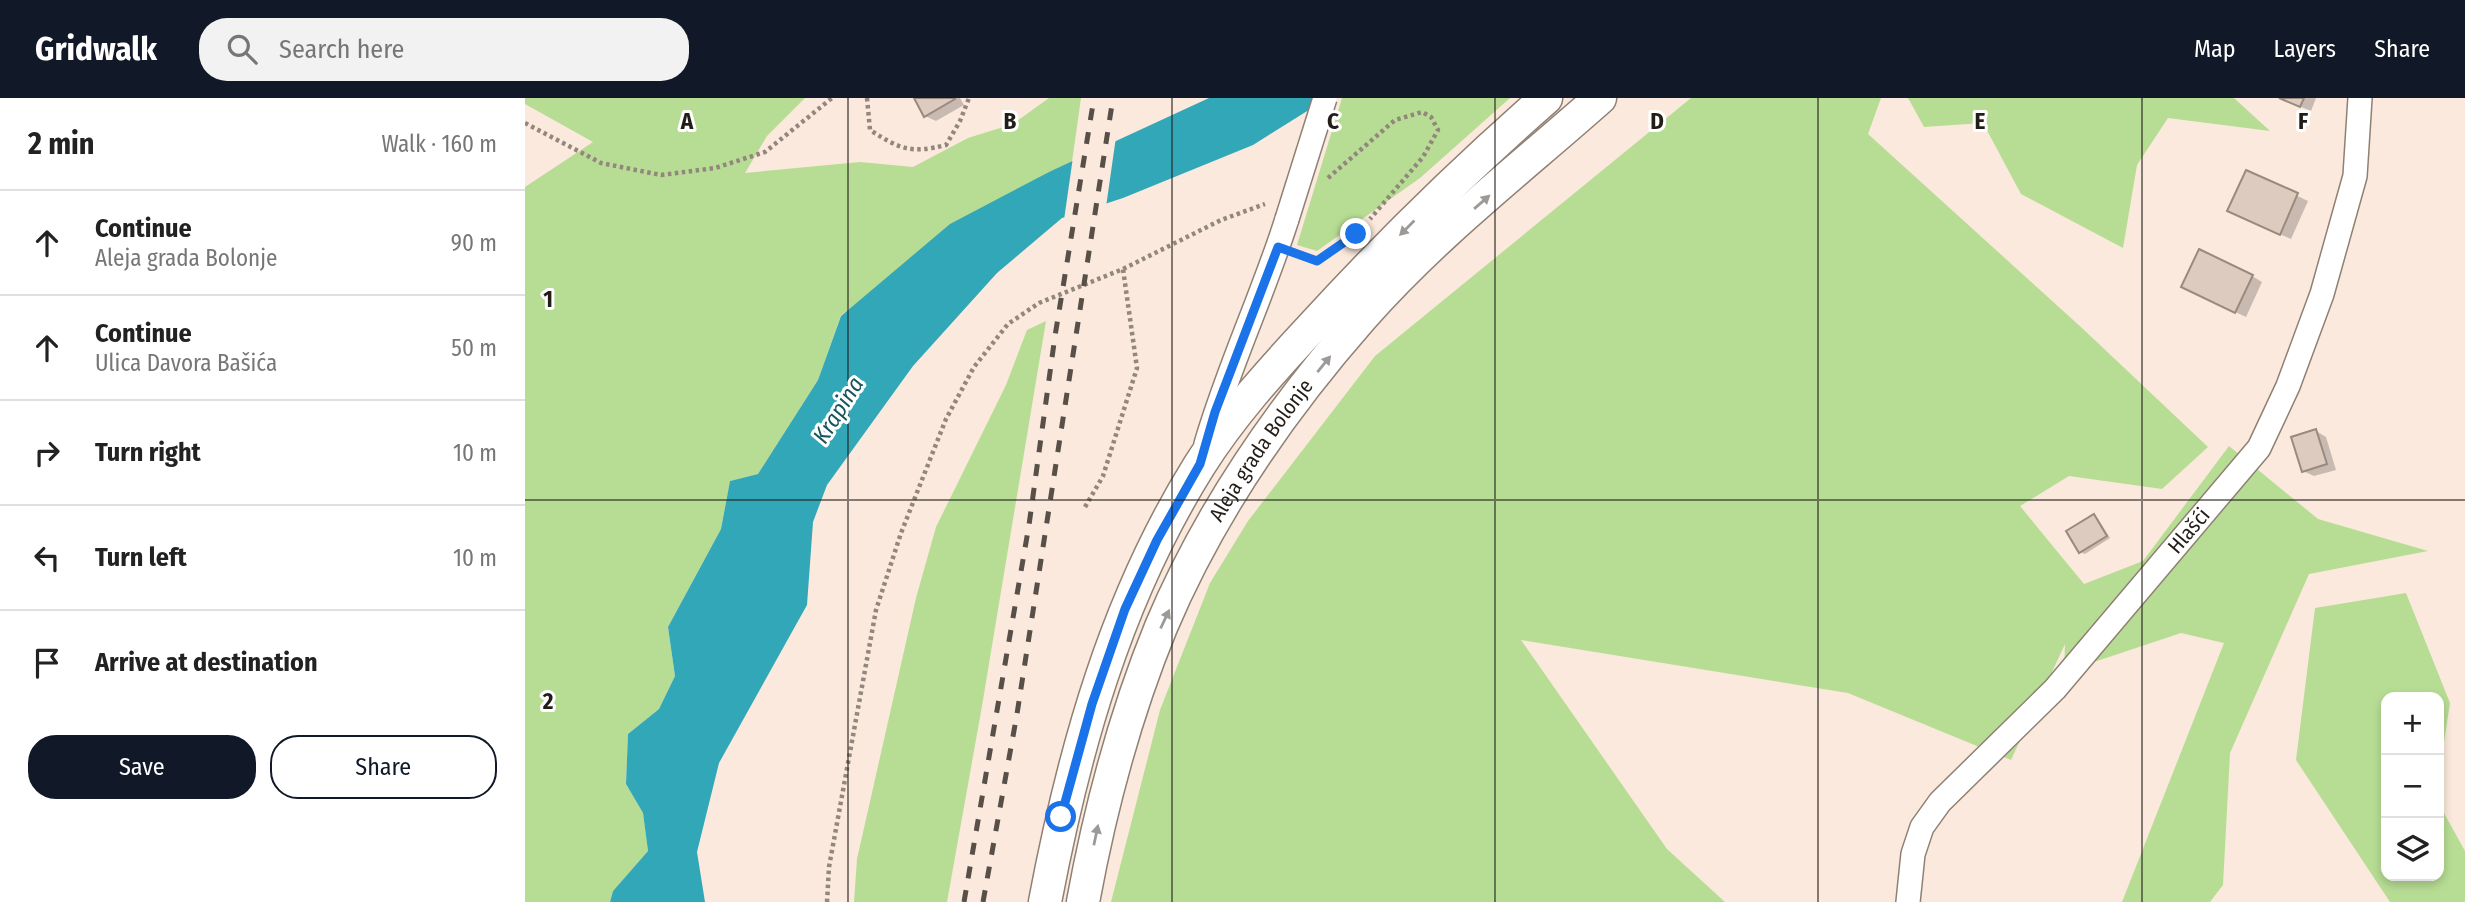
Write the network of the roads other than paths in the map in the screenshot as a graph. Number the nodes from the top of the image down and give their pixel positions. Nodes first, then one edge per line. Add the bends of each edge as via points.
1 (1325, 98) edge
2 (1546, 98) edge
3 (1600, 98) edge
4 (2360, 98) edge
5 (1200, 464) junction
6 (1045, 902) edge
7 (1083, 902) edge
8 (1908, 902) edge

1 - 5 street, bridge via 1278,247
2 -> 5 main road, Aleja grada Bolonje via 1335,302 1262,381
7 -> 3 main road, Aleja grada Bolonje via 1097,827 1161,628 1233,487 1281,416 1363,316 1437,241
4 - 8 street, Hlašći via 2355,176 2322,295 2259,448 2055,689 1940,802 1922,827 1913,854
5 - 6 main road, Aleja grada Bolonje via 1125,609 1085,729 1061,817

